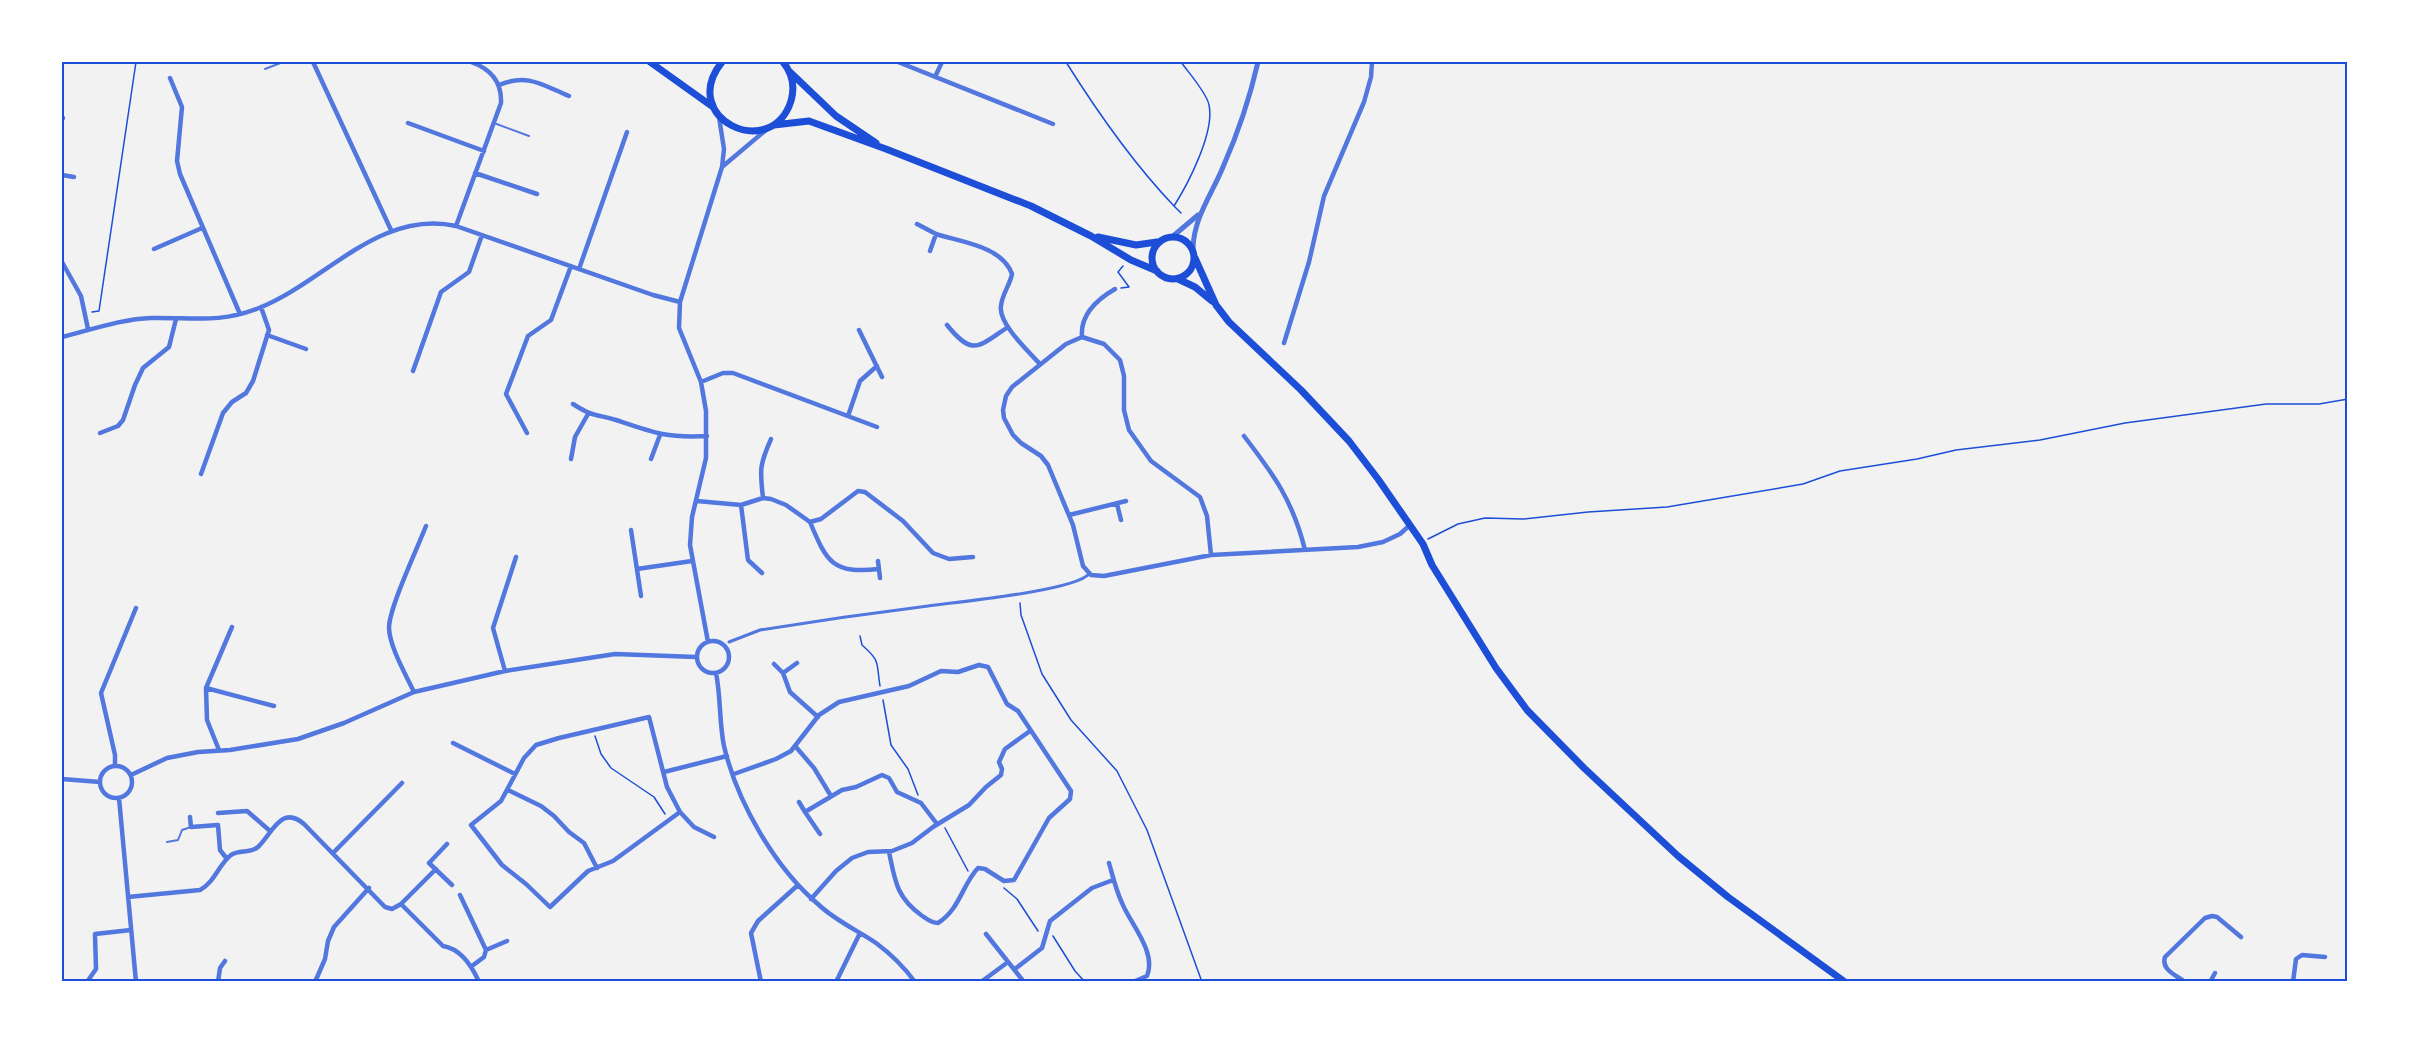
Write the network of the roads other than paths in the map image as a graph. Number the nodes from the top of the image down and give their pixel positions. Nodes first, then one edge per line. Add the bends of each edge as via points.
1 (283, 62) edge
2 (323, 62) edge
3 (471, 62) edge
4 (650, 62) edge
5 (722, 62) edge
6 (783, 62) edge
7 (898, 62) edge
8 (942, 62) edge
9 (1258, 62) edge
10 (1372, 62) edge
11 (314, 63) edge
12 (265, 69) dead end
13 (789, 70) junction
14 (935, 77) junction
15 (170, 78) dead end
16 (499, 85) junction
17 (569, 96) dead end
18 (713, 107) junction
19 (719, 117) junction
20 (408, 123) dead end
21 (494, 123) junction
22 (1053, 124) dead end
23 (771, 127) junction
24 (627, 132) dead end
25 (529, 136) dead end
26 (886, 149) junction
27 (484, 151) junction
28 (722, 167) junction
29 (476, 173) junction
30 (62, 175) edge
31 (74, 177) dead end
32 (537, 194) dead end
33 (1200, 214) junction
34 (916, 224) dead end
35 (456, 226) junction
36 (202, 228) junction
37 (391, 230) junction
38 (936, 234) junction
39 (482, 235) junction
40 (1091, 236) junction
41 (1172, 237) junction
42 (1157, 242) junction
43 (1193, 248) junction
44 (154, 249) dead end
45 (930, 251) dead end
46 (1195, 258) junction
47 (62, 262) edge
48 (572, 266) junction
49 (579, 269) junction
50 (1157, 272) junction
51 (1178, 279) junction
52 (1114, 289) road end
53 (680, 302) junction
54 (1216, 305) junction
55 (261, 307) junction
56 (240, 314) junction
57 (176, 319) junction
58 (947, 325) dead end
59 (1008, 327) junction
60 (88, 329) junction
61 (859, 330) dead end
62 (267, 335) junction
63 (62, 337) edge
64 (1082, 337) junction
65 (1284, 343) dead end
66 (306, 349) dead end
67 (1040, 364) junction
68 (877, 366) junction
69 (413, 371) dead end
70 (882, 377) dead end
71 (701, 382) junction
72 (573, 404) dead end
73 (588, 414) junction
74 (848, 416) junction
75 (877, 427) dead end
76 (100, 433) dead end
77 (527, 433) dead end
78 (660, 435) junction
79 (707, 436) junction
80 (1244, 436) dead end
81 (771, 439) dead end
82 (571, 459) dead end
83 (651, 459) dead end
84 (201, 474) dead end
85 (763, 498) junction
86 (697, 501) junction
87 (1126, 501) dead end
88 (1117, 504) junction
89 (741, 505) junction
90 (1070, 515) junction
91 (1121, 520) dead end
92 (810, 522) junction
93 (1410, 525) junction
94 (426, 526) dead end
95 (631, 530) dead end
96 (1305, 550) junction
97 (1211, 555) junction
98 (516, 557) dead end
99 (973, 557) dead end
100 (692, 561) junction
101 (878, 561) dead end
102 (637, 569) junction
103 (879, 569) junction
104 (762, 573) dead end
105 (1089, 574) junction
106 (880, 578) dead end
107 (641, 596) dead end
108 (136, 608) dead end
109 (232, 627) dead end
110 (708, 642) junction
111 (729, 642) dead end
112 (696, 657) junction
113 (797, 663) dead end
114 (774, 664) dead end
115 (505, 671) junction
116 (716, 673) junction
117 (783, 673) junction
118 (206, 688) junction
119 (414, 692) junction
120 (274, 706) dead end
121 (818, 717) junction
122 (1030, 731) junction
123 (453, 743) dead end
124 (796, 747) junction
125 (219, 750) junction
126 (727, 756) junction
127 (115, 766) junction
128 (664, 772) junction
129 (515, 774) junction
130 (734, 774) junction
131 (131, 775) junction
132 (62, 779) edge
133 (100, 782) junction
134 (402, 783) dead end
135 (508, 790) junction
136 (831, 796) junction
137 (119, 798) junction
138 (799, 802) dead end
139 (680, 812) junction
140 (806, 812) junction
141 (218, 813) dead end
142 (190, 817) dead end
143 (937, 824) junction
144 (191, 827) junction
145 (270, 831) junction
146 (820, 834) dead end
147 (714, 837) dead end
148 (167, 842) dead end
149 (447, 844) dead end
150 (889, 852) junction
151 (333, 853) junction
152 (227, 859) junction
153 (1109, 863) dead end
154 (597, 868) junction
155 (436, 870) junction
156 (1113, 880) junction
157 (452, 885) dead end
158 (798, 885) junction
159 (369, 888) junction
160 (460, 895) dead end
161 (128, 897) junction
162 (812, 899) junction
163 (401, 904) junction
164 (131, 930) junction
165 (860, 933) junction
166 (986, 934) dead end
167 (2241, 937) dead end
168 (507, 941) dead end
169 (486, 950) junction
170 (2325, 957) dead end
171 (225, 961) dead end
172 (1008, 962) junction
173 (472, 966) junction
174 (1015, 969) junction
175 (2215, 973) dead end
176 (87, 981) edge
177 (136, 981) edge
178 (218, 981) edge
179 (315, 981) edge
180 (479, 981) edge
181 (761, 981) edge
182 (836, 981) edge
183 (915, 981) edge
184 (981, 981) edge
185 (1024, 981) edge
186 (1133, 981) edge
187 (1845, 981) edge
188 (2185, 981) edge
189 (2210, 981) edge
190 (2293, 981) edge

1 - 12 lane
2 - 11 street
3 - 16 street via 488,70
4 - 18 main road
5 - 18 main road via 711,82
6 - 13 main road
7 - 14 street
8 - 14 street
9 - 33 street via 1233,142
10 - 65 street via 1364,102 1324,196
11 - 37 street
13 - 23 main road via 792,98
13 - 26 main road via 837,116
14 - 22 street
15 - 36 street via 182,107 177,161
16 - 17 street via 524,79
16 - 21 street via 501,104
18 - 19 main road
19 - 23 main road via 739,129 757,131
19 - 28 street via 724,149
20 - 27 street
21 - 25 lane
21 - 27 street
23 - 26 main road via 809,121
23 - 28 street
24 - 49 street
26 - 40 main road via 1031,206
27 - 29 street
28 - 53 street
29 - 32 street
29 - 35 street
30 - 31 street
33 - 41 street
33 - 43 street
34 - 38 street
35 - 37 street via 425,223
35 - 39 street
36 - 44 street
36 - 56 street
37 - 55 street
38 - 45 street
38 - 59 street via 988,251 1008,266 1012,274 1000,307
39 - 48 street
39 - 69 street via 470,272 441,292
40 - 42 main road via 1136,245
40 - 50 main road
41 - 42 main road
41 - 43 main road
42 - 50 main road via 1152,259
43 - 46 main road
46 - 51 main road via 1191,269
46 - 54 main road
47 - 60 street via 81,296
48 - 49 street
48 - 77 street via 551,320 528,336 506,394
49 - 53 street
50 - 51 main road
51 - 54 main road via 1196,287
52 - 64 street via 1088,312 1081,326
53 - 71 street via 681,337
54 - 93 main road via 1239,333 1334,424
55 - 56 street
55 - 62 street via 268,324
56 - 57 street
57 - 60 street via 140,319
57 - 76 street via 169,347 143,368 123,420
58 - 59 street via 961,341 973,346
59 - 67 street
60 - 63 street
61 - 68 street
62 - 66 street
62 - 84 street via 250,388 223,414
64 - 67 street
64 - 97 street via 1104,344 1120,360 1129,430 1151,461 1200,497 1207,516
67 - 90 street via 1008,391 1003,415 1017,439 1045,461
68 - 70 street
68 - 74 street via 860,381
71 - 74 street via 733,373
71 - 79 street
72 - 73 street
73 - 78 street
73 - 82 street via 575,437
74 - 75 street
78 - 79 street
78 - 83 street
79 - 86 street
80 - 96 street via 1280,483 1299,523
81 - 85 street via 759,475
85 - 89 street
85 - 92 street via 786,505
86 - 89 street
86 - 100 street via 692,518
87 - 88 street
88 - 90 street
88 - 91 street
89 - 104 street via 748,560
90 - 105 street via 1083,566
92 - 99 street via 821,519 858,492 865,492 903,521 933,553 949,559
92 - 103 street via 833,564 854,572
93 - 96 street via 1400,534 1372,544
93 - 187 main road via 1496,668 1552,737 1678,856
94 - 119 street via 389,628
95 - 102 street
96 - 97 street
97 - 105 street via 1104,576
98 - 115 street via 493,628
100 - 102 street
100 - 110 street
101 - 103 street
102 - 107 street
103 - 106 street
105 - 111 street via 1073,583 1021,593 760,630
108 - 127 street via 101,693
109 - 118 street
110 - 112 street via 699,647
110 - 116 street via 721,643 728,653 726,666
112 - 115 street via 615,654
112 - 116 street via 702,670
113 - 117 street
114 - 117 street
115 - 119 street
116 - 126 street
117 - 121 street via 790,692
118 - 120 street
118 - 125 street via 207,720
119 - 125 street via 298,739
121 - 122 street via 843,700 909,686 941,671 958,672 981,665 990,669 1007,704 1017,710
121 - 124 street
122 - 143 street via 1002,752 1000,777 969,805
122 - 150 street via 1071,794 1067,803 1049,818 1014,880 1004,881 985,868 978,868 960,900 942,921 935,923 902,898
123 - 129 street
124 - 130 street via 776,759
124 - 136 street
125 - 131 street via 167,758
126 - 128 street
126 - 130 street
127 - 131 street
127 - 133 street via 103,773
128 - 129 street via 649,717 536,745
128 - 139 street via 671,798
129 - 135 street
130 - 158 street via 764,838
131 - 137 street via 130,789
132 - 133 street
133 - 137 street via 106,794
134 - 151 street
135 - 154 street via 554,816 584,843
135 - 154 street via 497,805 471,825 502,865 550,907 588,871
136 - 140 street
136 - 143 street via 886,776 898,794 924,806
137 - 161 street
138 - 140 street
139 - 147 street via 694,828
139 - 154 street via 613,861
140 - 146 street
141 - 145 street via 247,811
142 - 144 street
143 - 150 street via 912,843
144 - 148 lane via 182,830 178,840
144 - 152 street via 219,825 220,850
145 - 151 street via 285,818 295,818
145 - 152 street via 255,849 237,852
149 - 155 street via 429,863
150 - 162 street via 868,852 852,858
151 - 159 street
152 - 161 street via 200,890
153 - 156 street
155 - 157 street
155 - 163 street
156 - 174 street via 1092,888 1050,921 1042,948
156 - 186 street via 1142,939 1148,963 1147,976
158 - 162 street
158 - 181 street via 758,921 751,933
159 - 163 street via 385,907 392,909
159 - 179 street via 334,927
160 - 169 street
161 - 164 street
162 - 165 street
163 - 173 street via 443,946 452,947
164 - 176 street via 92,935 96,969
164 - 177 street
165 - 182 street
165 - 183 street via 888,953
166 - 172 street
167 - 188 street via 2217,917 2205,918 2163,962
168 - 169 street
169 - 173 street via 484,957
170 - 190 street via 2302,955 2296,959
171 - 178 street
172 - 174 street
172 - 184 street
173 - 180 street
174 - 185 street
175 - 189 street

